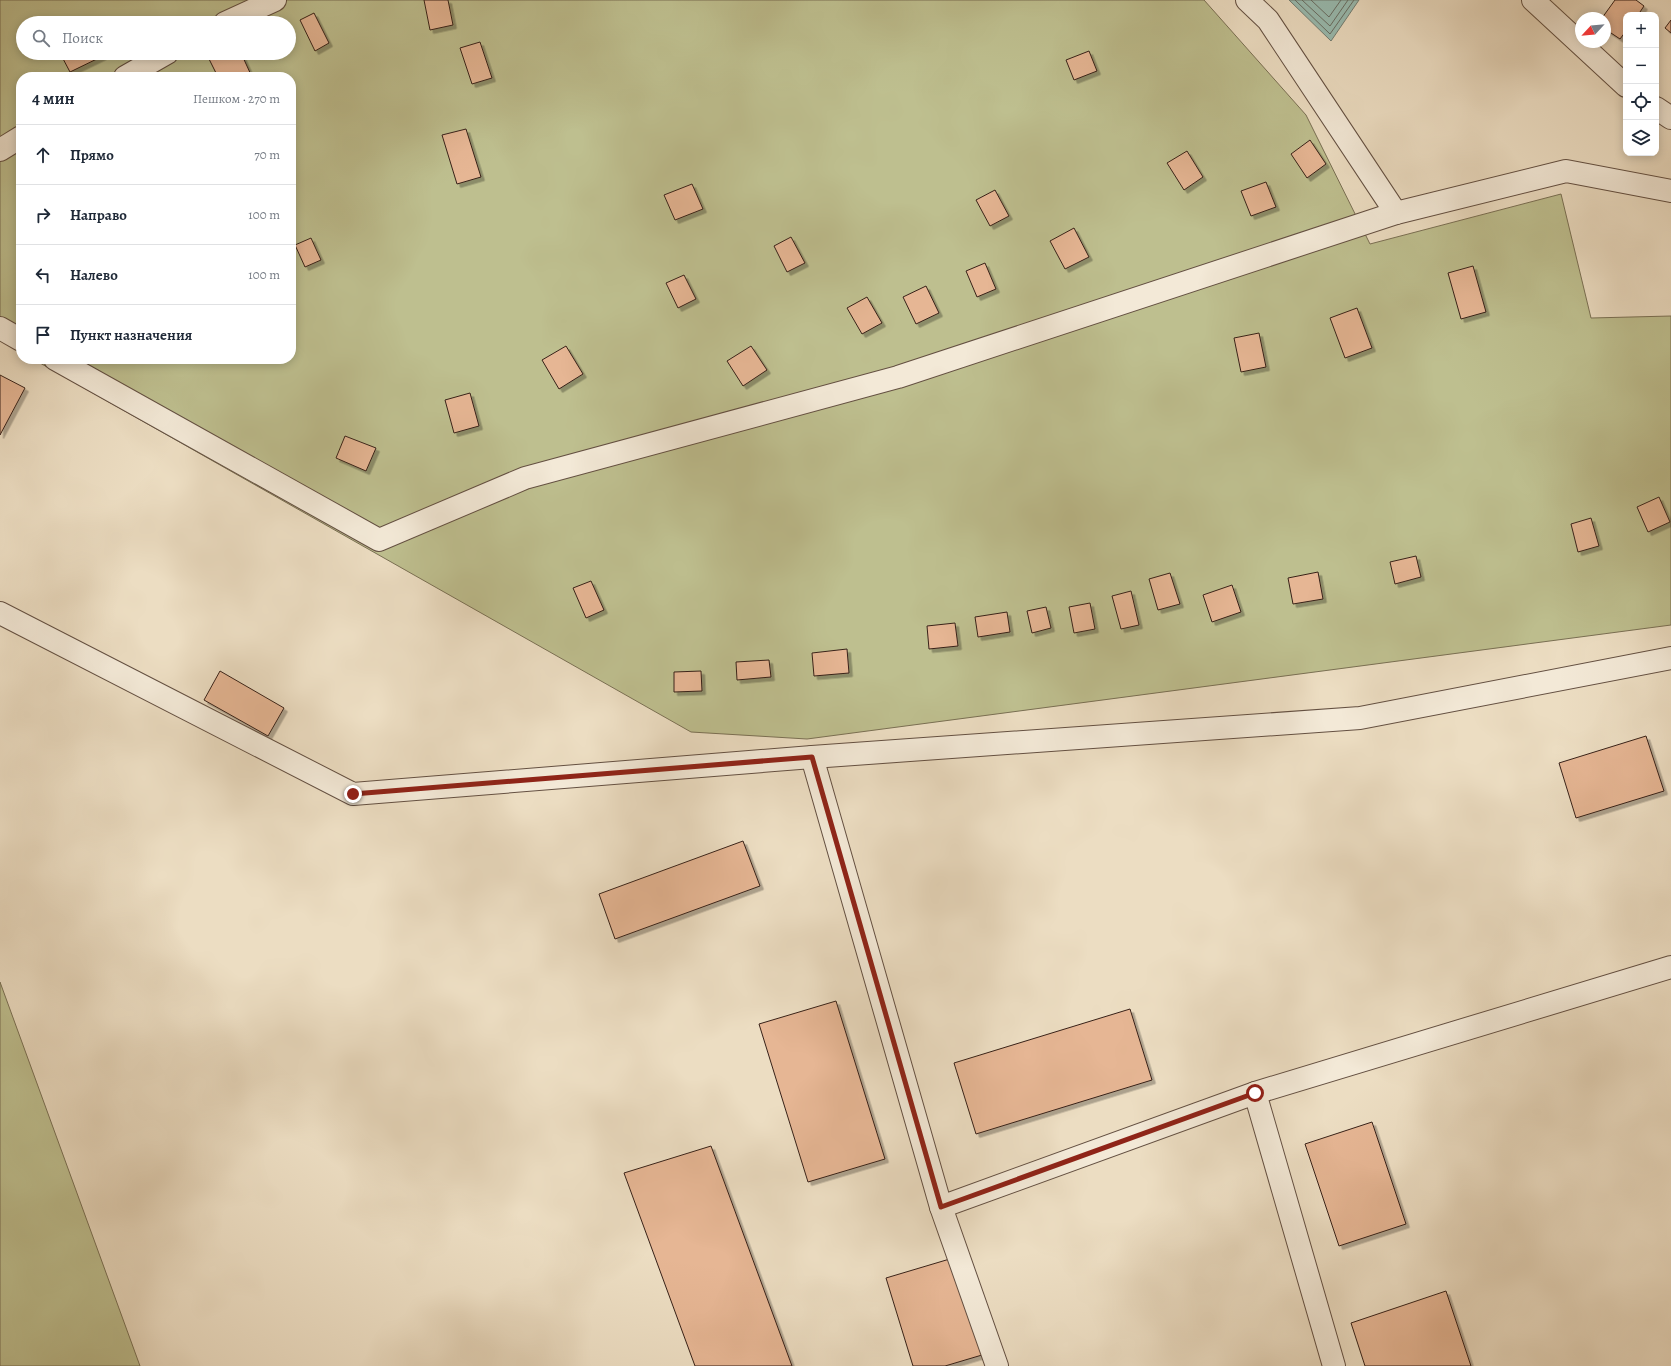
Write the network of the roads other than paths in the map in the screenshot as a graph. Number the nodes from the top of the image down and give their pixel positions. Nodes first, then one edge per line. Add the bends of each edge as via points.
1 (275, 0) edge
2 (1247, 0) edge
3 (1533, 0) edge
4 (240, 16) edge
5 (155, 60) edge
6 (134, 72) edge
7 (1624, 84) edge
8 (1659, 110) edge
9 (1671, 118) edge
10 (16, 140) edge
11 (0, 150) edge
12 (1671, 191) edge
13 (1396, 213) junction
14 (0, 328) edge
15 (16, 337) edge
16 (64, 364) edge
17 (0, 613) edge
18 (1671, 658) edge
19 (812, 757) junction
20 (1671, 967) edge
21 (1255, 1093) junction
22 (941, 1207) junction
23 (997, 1366) edge
24 (1334, 1366) edge

1 - 4 lane
2 - 13 lane via 1268,20
3 - 7 lane
5 - 6 lane
8 - 9 lane
10 - 11 lane
12 - 13 lane via 1566,172
13 - 16 lane via 898,377 525,478 379,540
14 - 15 lane
17 - 19 lane via 353,794
18 - 19 lane via 1360,718
19 - 22 lane
20 - 21 lane
21 - 22 lane
21 - 24 lane
22 - 23 lane

